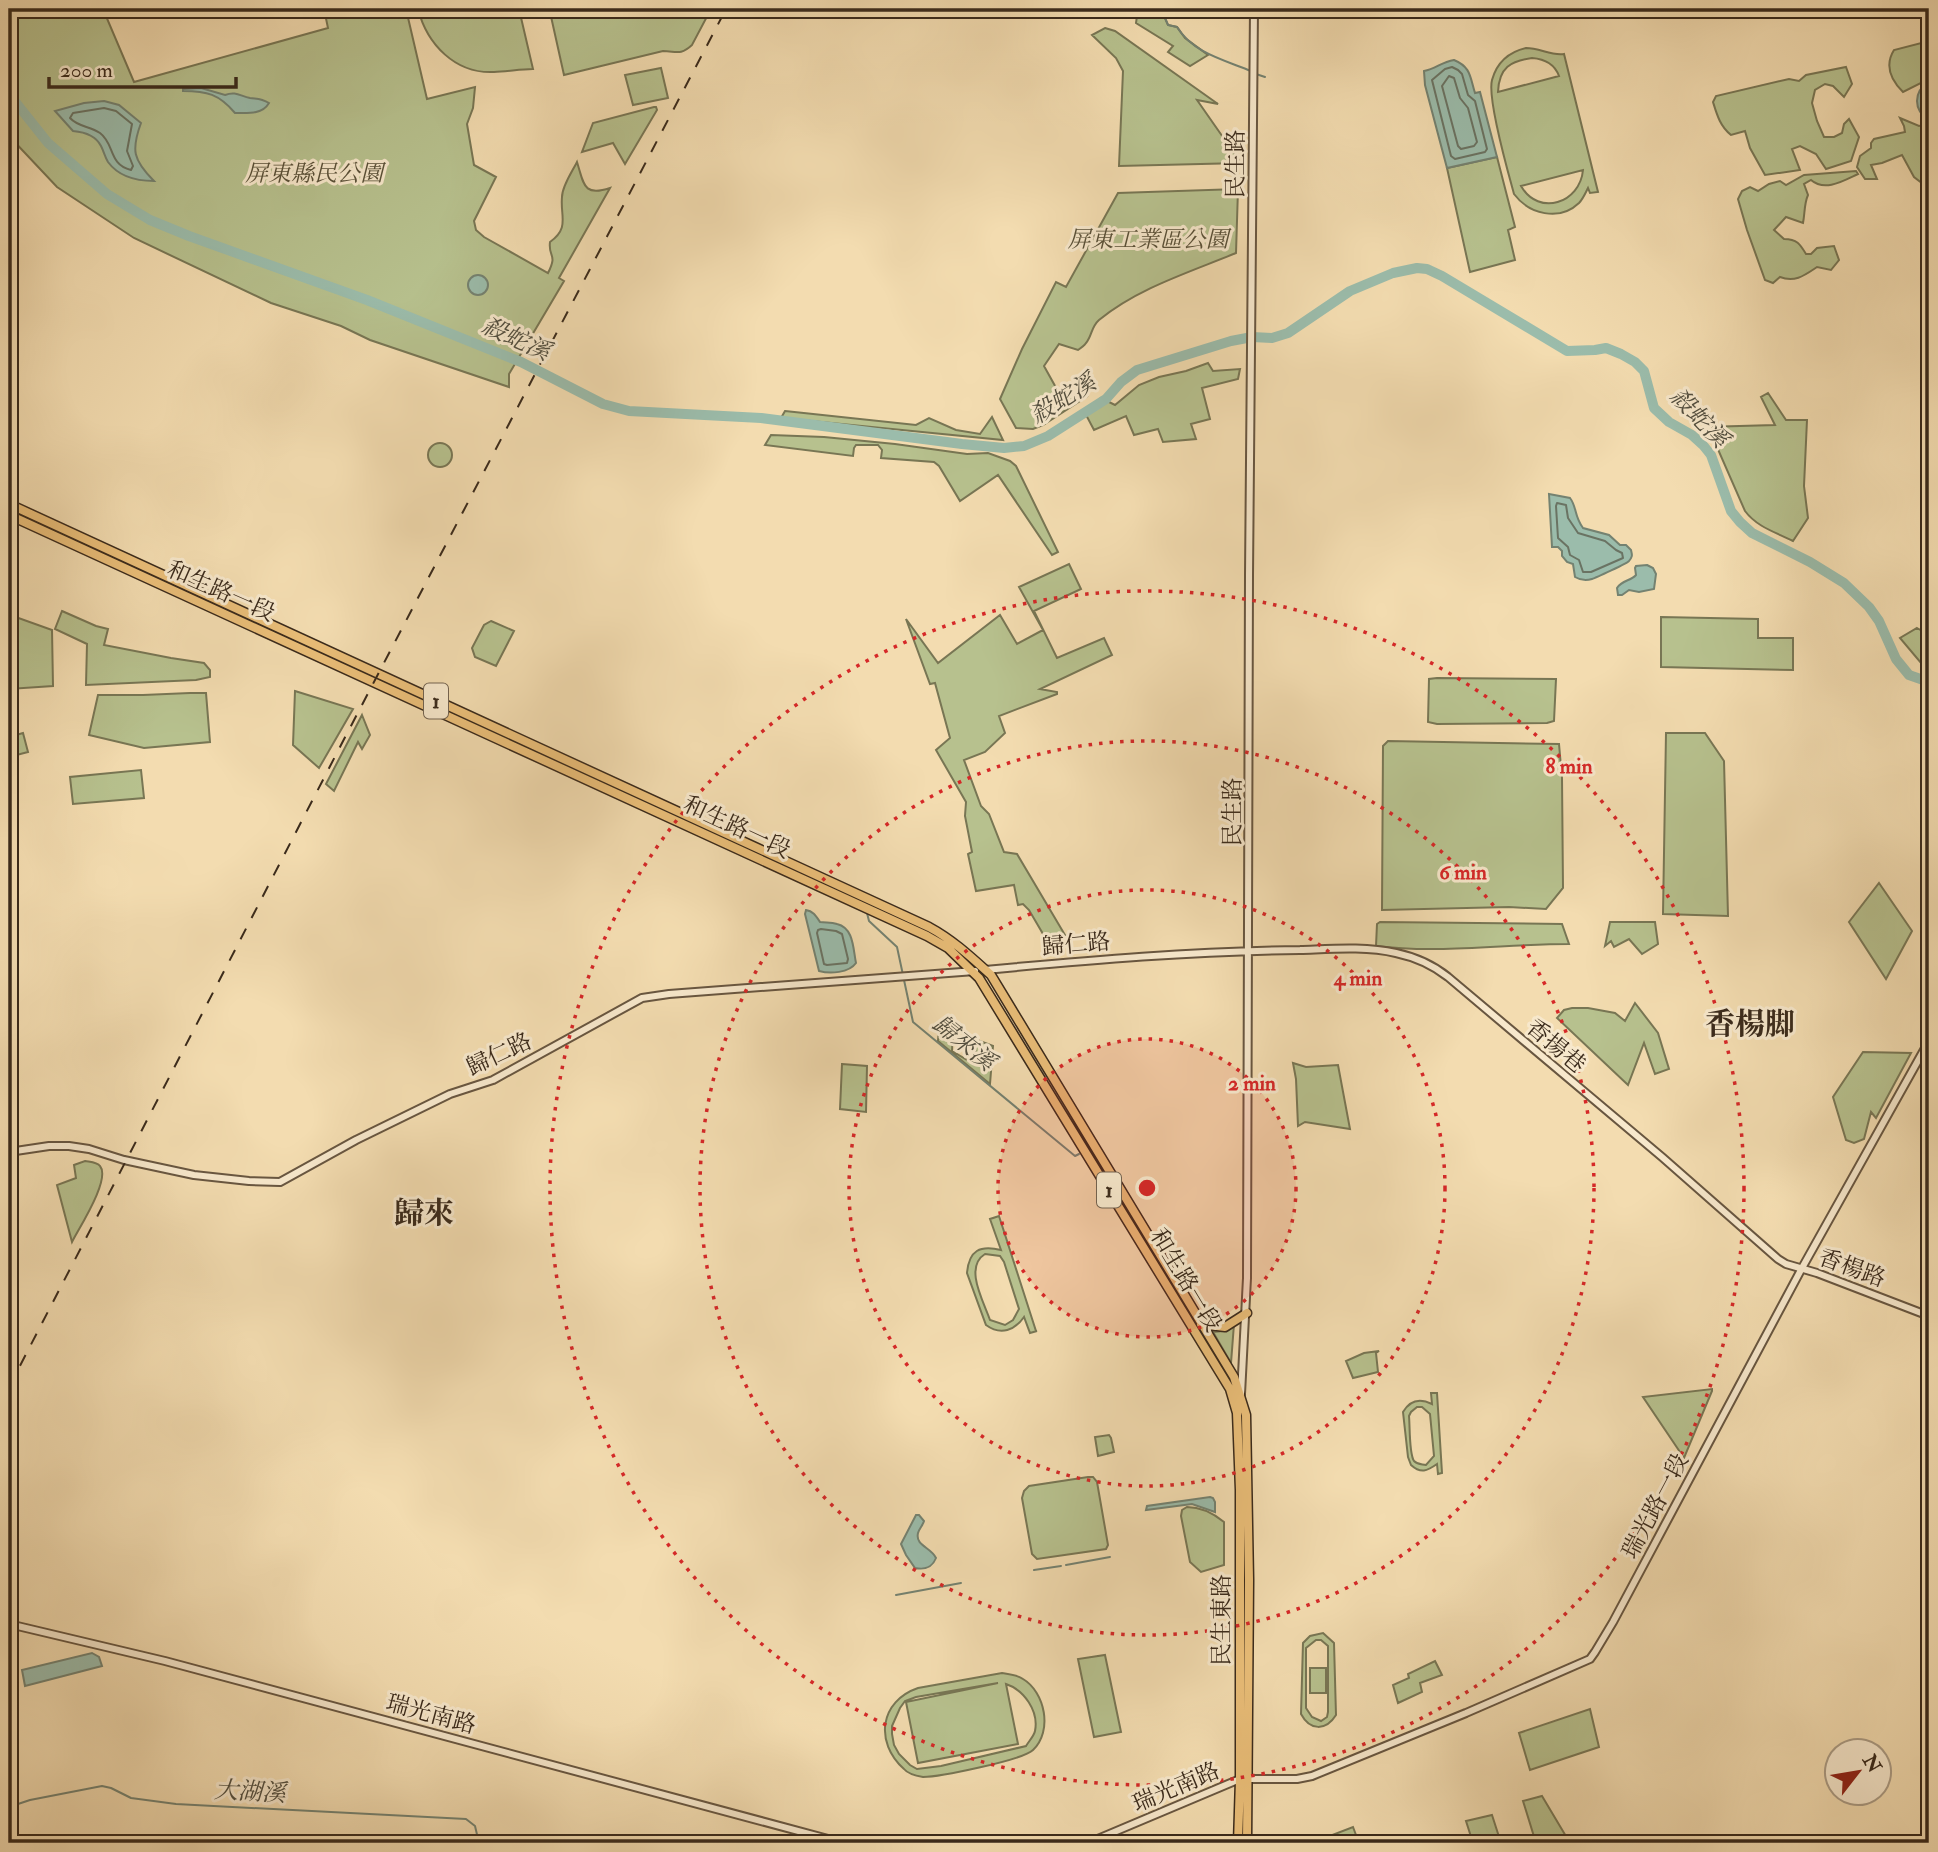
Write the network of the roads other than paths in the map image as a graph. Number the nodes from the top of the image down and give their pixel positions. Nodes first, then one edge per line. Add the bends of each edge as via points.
1 (1254, 9) edge
2 (9, 505) edge
3 (9, 515) edge
4 (867, 903) junction
5 (1249, 950) junction
6 (986, 970) junction
7 (973, 971) junction
8 (1929, 1041) edge
9 (9, 1152) edge
10 (1801, 1268) junction
11 (1247, 1278) joint
12 (1247, 1313) junction
13 (1929, 1316) edge
14 (1201, 1324) junction
15 (1241, 1397) junction
16 (1237, 1413) junction
17 (9, 1624) edge
18 (1244, 1779) junction
19 (843, 1843) edge
20 (1088, 1843) edge
21 (1238, 1843) edge
22 (1247, 1843) edge

1 - 5 street, 民生路
2 - 4 main road, 和生路一段 / 1
3 - 4 main road, 和生路一段 / 1
4 - 6 main road, 和生路一段 / 1 via 948,938
4 - 7 main road, 和生路一段 / 1 via 948,948
5 - 6 street, 歸仁路
5 - 10 street, 香揚巷 via 1373,950 1429,964 1778,1259
5 - 11 street, 民生路
6 - 7 street, 歸仁路
6 - 14 main road, 和生路一段 / 1
7 - 9 street, 歸仁路 via 642,998 494,1080 450,1094 280,1182 194,1175 69,1146
7 - 16 main road, 和生路一段 / 1 via 1230,1389
8 - 10 street, 瑞光路一段
10 - 13 street, 香楊路
10 - 18 street, 瑞光路一段 via 1590,1658 1312,1776
11 - 12 street, 民生東路
12 - 14 main road via 1225,1327
12 - 15 street, 民生東路
14 - 15 main road, 和生路一段 / 1
15 - 16 street, 民生東路
15 - 18 main road, 民生東路 / 1 via 1246,1415 1248,1536
16 - 18 main road, 民生東路 / 1
17 - 19 street, 瑞光南路 via 165,1661
18 - 20 street, 瑞光南路
18 - 21 main road, 民生東路 / 1
18 - 22 main road, 民生東路 / 1

